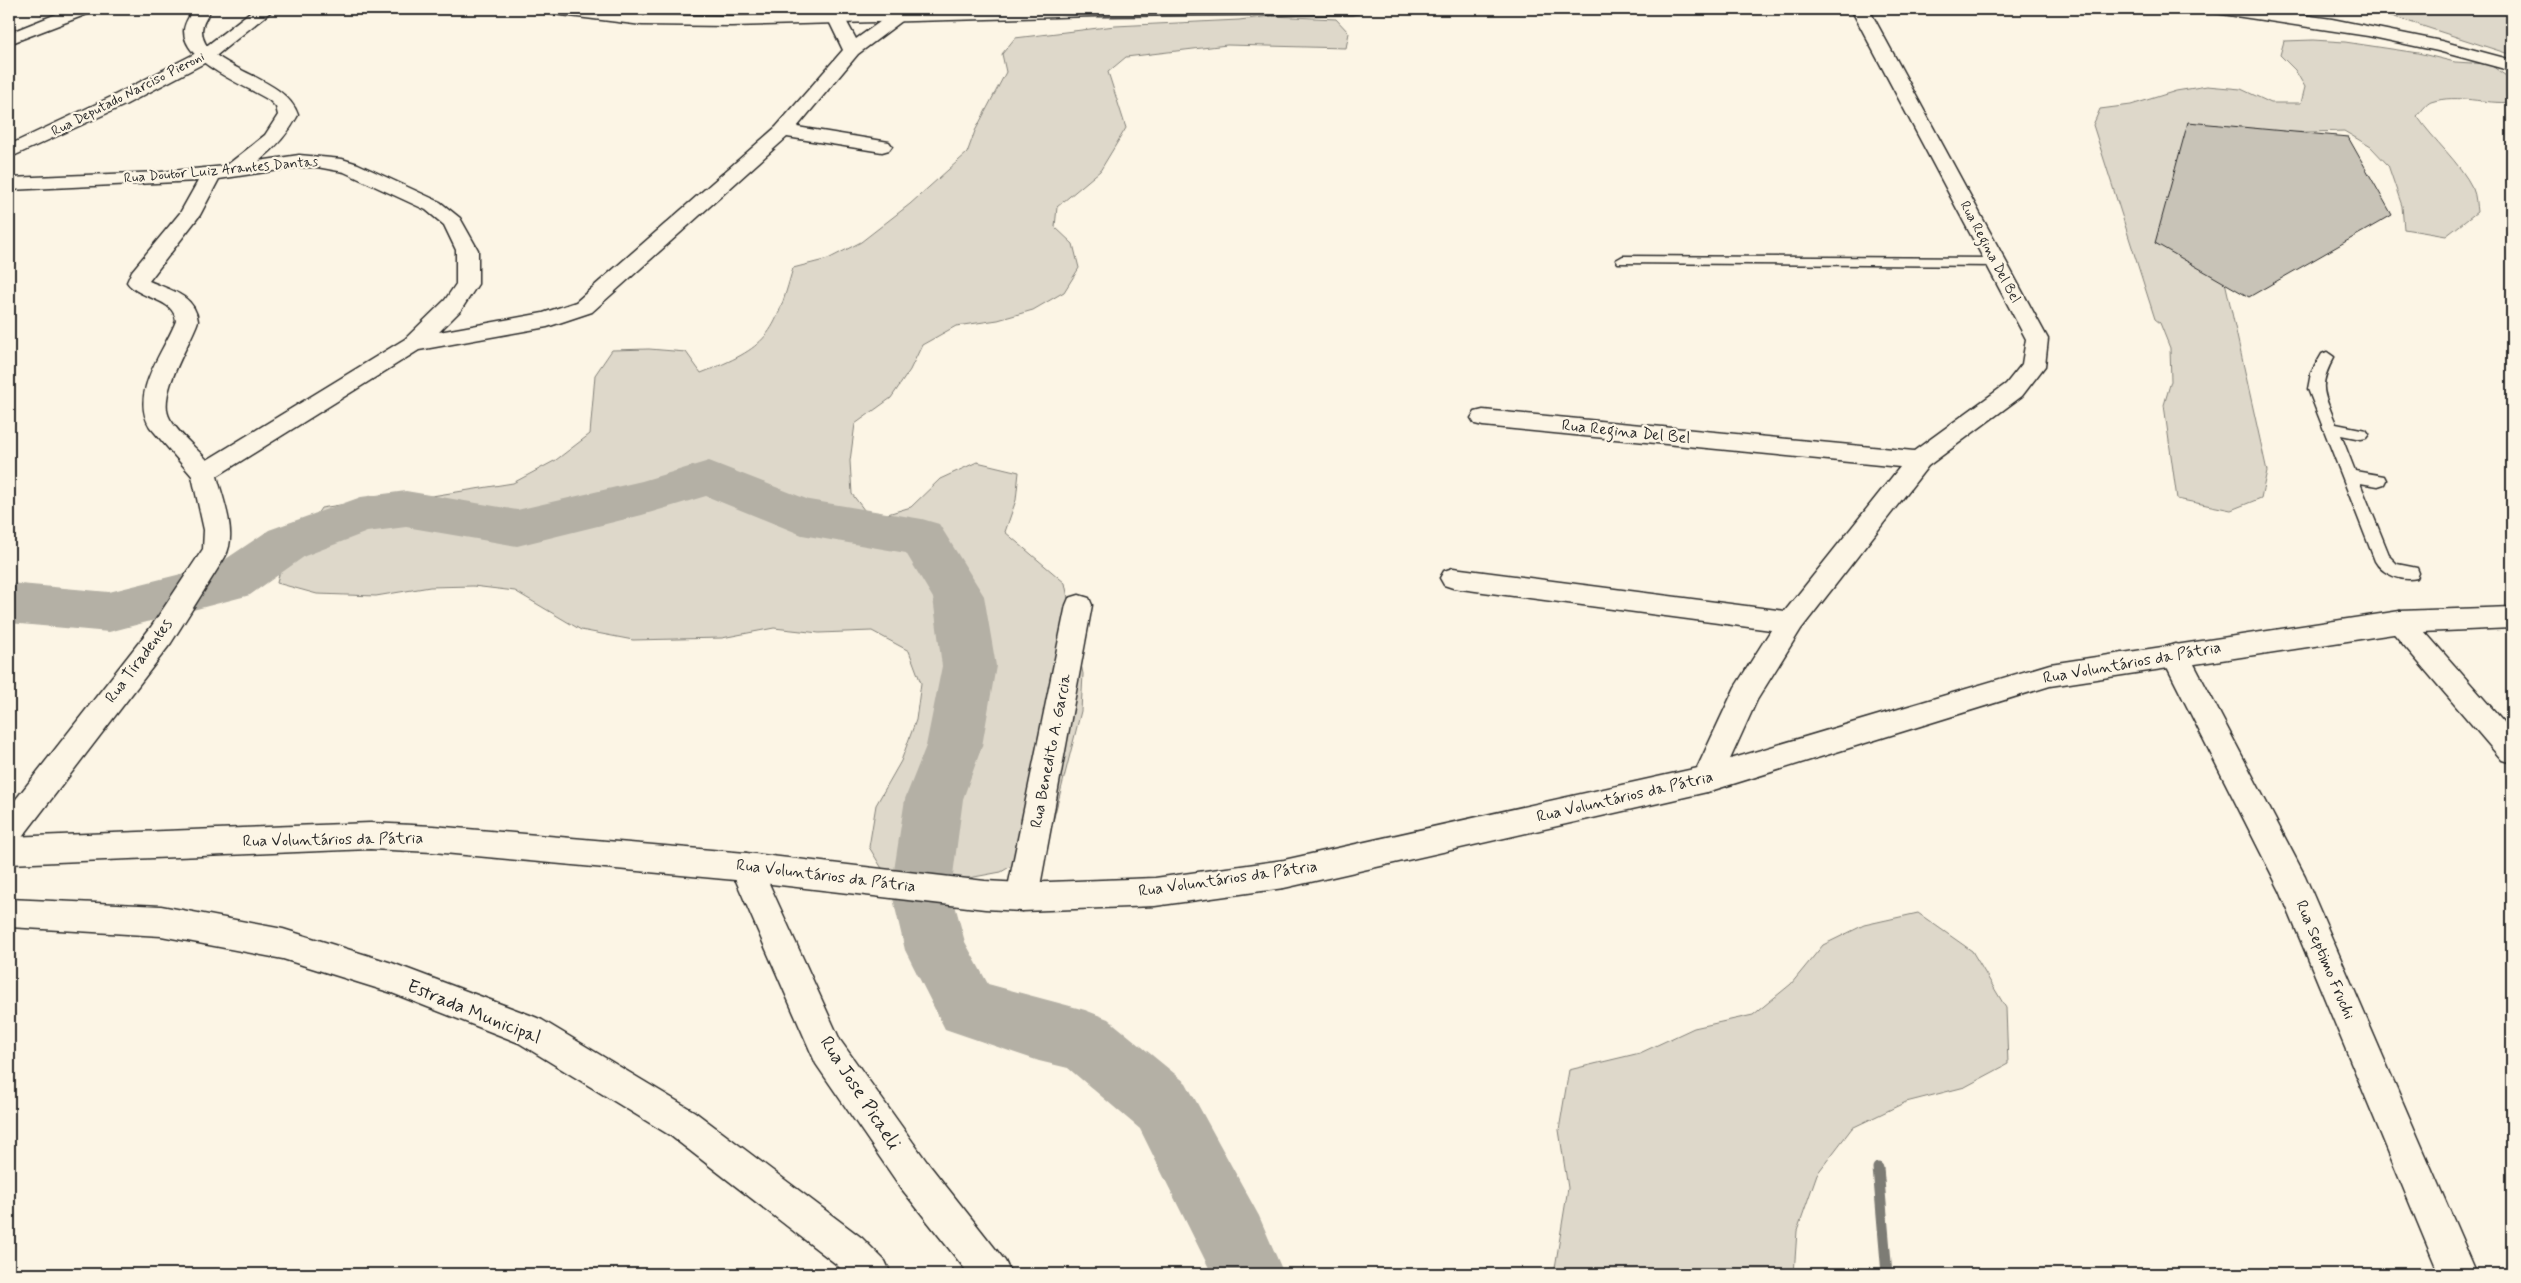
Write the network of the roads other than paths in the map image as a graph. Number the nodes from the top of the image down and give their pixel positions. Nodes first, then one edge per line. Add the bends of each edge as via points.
1 (84, 9) edge
2 (202, 9) edge
3 (265, 9) edge
4 (553, 9) edge
5 (1352, 9) edge
6 (1860, 9) edge
7 (2222, 9) edge
8 (897, 18) junction
9 (836, 19) junction
10 (9, 39) edge
11 (852, 50) junction
12 (206, 55) junction
13 (2512, 66) edge
14 (783, 131) junction
15 (882, 146) dead end
16 (9, 152) edge
17 (221, 173) junction
18 (9, 184) edge
19 (1622, 260) dead end
20 (1995, 262) junction
21 (413, 344) junction
22 (2327, 357) dead end
23 (1483, 418) dead end
24 (2330, 428) junction
25 (2361, 434) dead end
26 (1919, 460) junction
27 (204, 473) junction
28 (2350, 476) junction
29 (2378, 480) dead end
30 (2411, 573) dead end
31 (1453, 578) dead end
32 (1080, 605) dead end
33 (2510, 620) edge
34 (1791, 622) junction
35 (2400, 622) junction
36 (2176, 655) junction
37 (2512, 751) edge
38 (1707, 779) junction
39 (9, 831) edge
40 (9, 850) edge
41 (746, 867) junction
42 (1022, 897) junction
43 (9, 913) edge
44 (872, 1274) edge
45 (992, 1274) edge
46 (2458, 1274) edge

1 - 10 street
2 - 12 street via 193,30 194,40
3 - 12 street, Rua Deputado Narciso Pieroni
4 - 9 street via 642,20
5 - 8 street via 1095,11
6 - 20 street, Rua Regina Del Bel
7 - 13 street via 2399,36
8 - 9 street
8 - 11 street
9 - 11 street
11 - 14 street
12 - 16 street, Rua Deputado Narciso Pieroni
12 - 17 street via 272,95 284,104 288,115 283,128 272,140
14 - 15 street
14 - 21 street via 584,307 547,320
17 - 18 street, Rua Doutor Luiz Arantes Dantas
17 - 21 street, Rua Doutor Luiz Arantes Dantas via 314,162 340,164 433,206 453,222 466,250 467,284 453,305
17 - 27 street via 138,282 178,302 186,311 187,321 154,402 158,421
19 - 20 lane
20 - 26 street, Rua Regina Del Bel via 2037,339 2033,366 2014,390
21 - 27 street
22 - 24 lane via 2318,373 2315,389
23 - 26 street, Rua Regina Del Bel
24 - 25 lane
24 - 28 lane
26 - 34 street, Rua Regina Del Bel
27 - 39 street, Rua Tiradentes via 217,530 216,550 161,634
28 - 29 lane
28 - 30 lane via 2383,561 2392,568
31 - 34 street
32 - 42 street, Rua Benedito A. Garcia
33 - 35 street, Rua Voluntários da Pátria
34 - 38 street, Rua Regina Del Bel via 1745,695
35 - 36 street, Rua Voluntários da Pátria
35 - 37 street
36 - 38 street, Rua Voluntários da Pátria via 2050,676
36 - 46 street, Rua Septimo Fruchi via 2294,886
38 - 42 street, Rua Voluntários da Pátria via 1284,874 1155,892
40 - 41 street, Rua Voluntários da Pátria via 370,836 432,838
41 - 42 street, Rua Voluntários da Pátria
41 - 45 street, Rua Jose Picaeli via 828,1052 914,1175
43 - 44 street, Estrada Municipal via 161,921 283,944 392,978 530,1031 683,1124 848,1251

